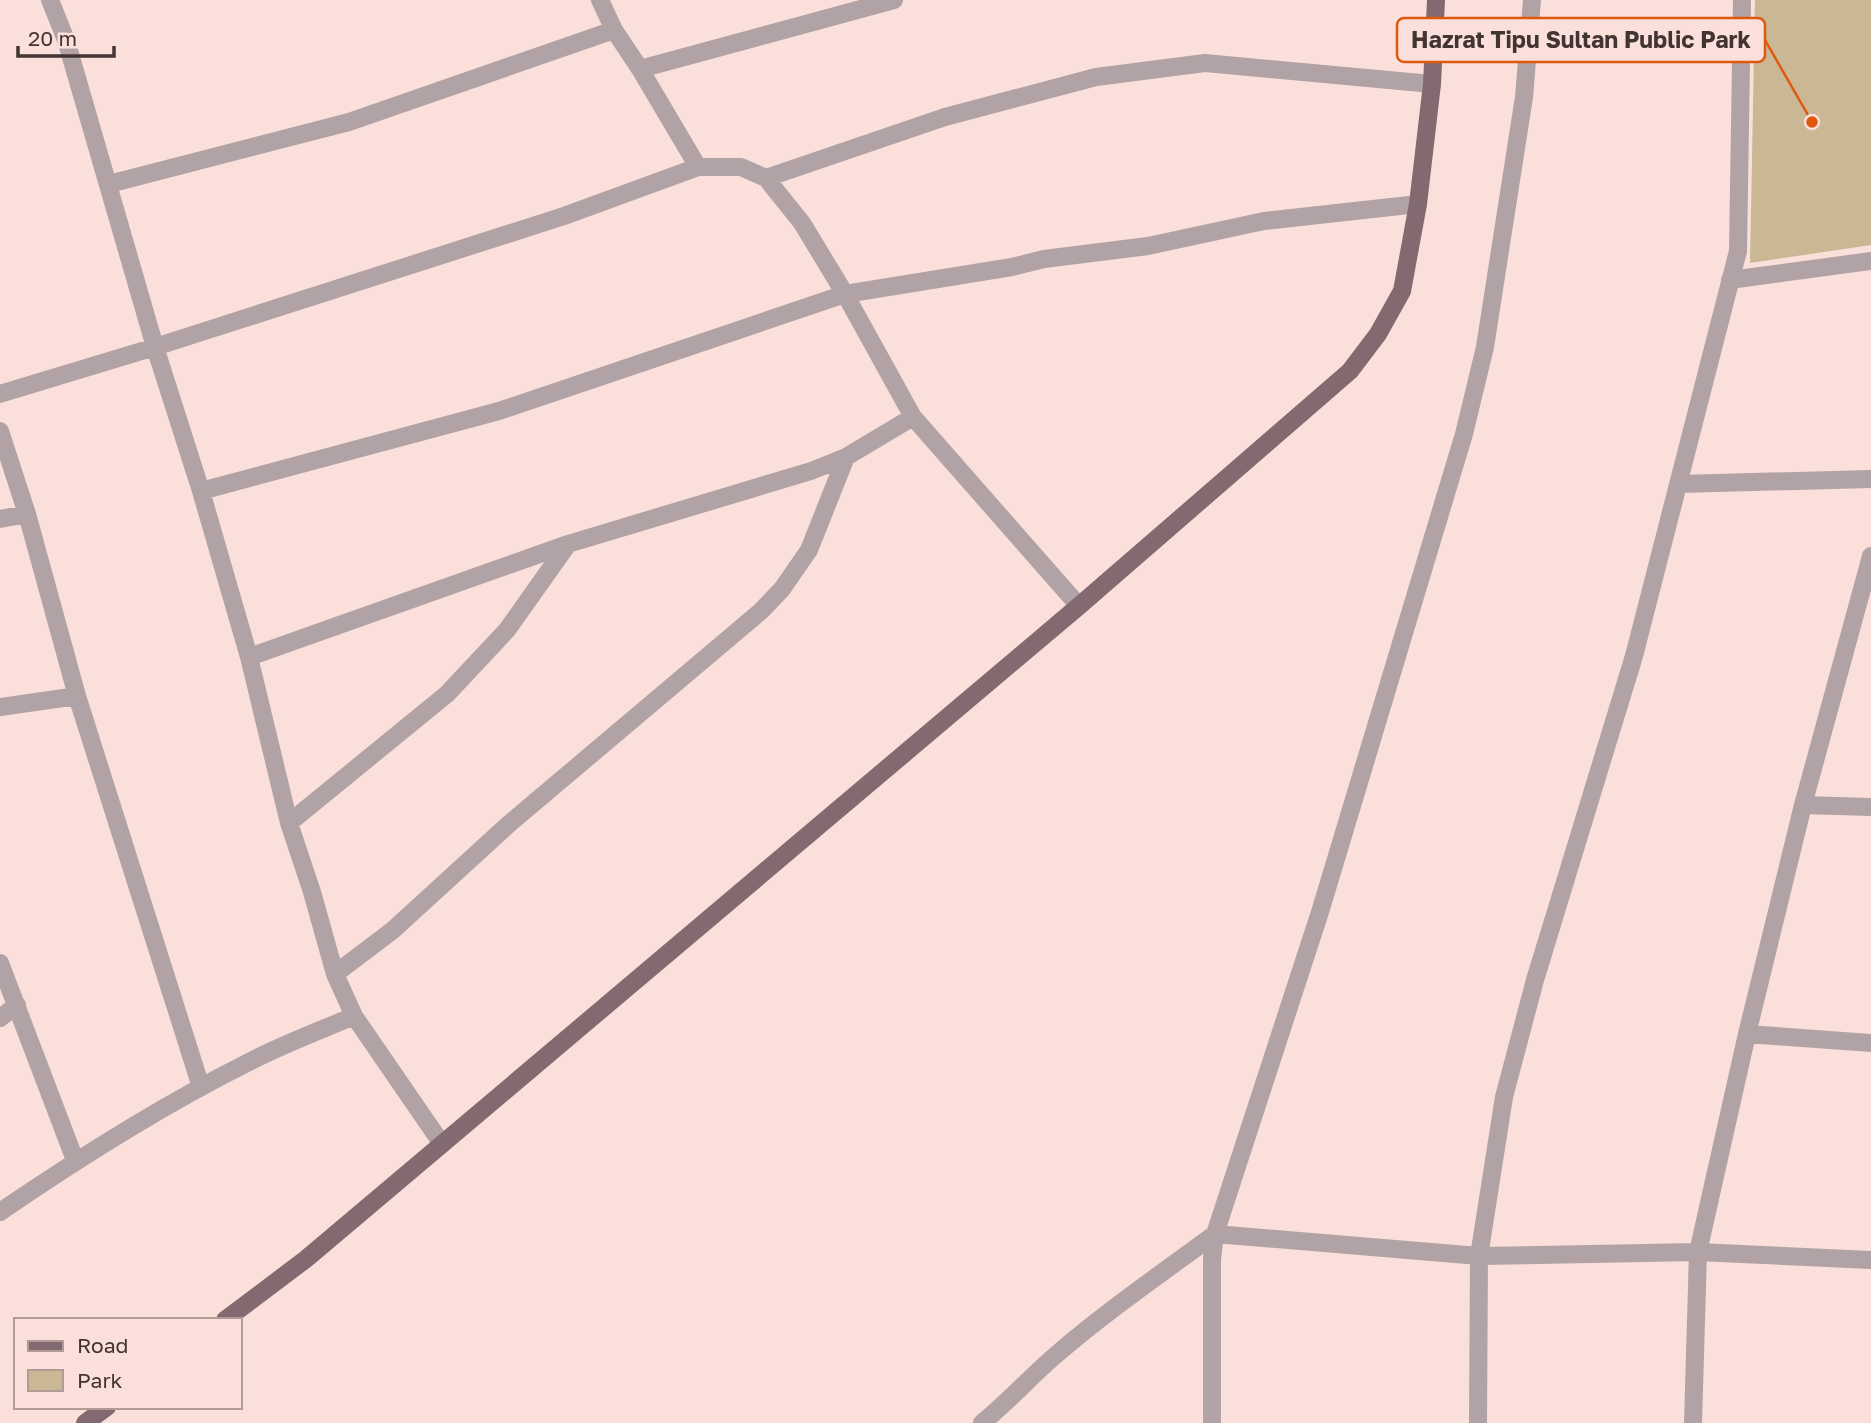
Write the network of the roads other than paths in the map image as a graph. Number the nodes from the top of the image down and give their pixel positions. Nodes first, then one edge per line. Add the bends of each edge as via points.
1 (50, 0) edge
2 (600, 0) edge
3 (894, 0) edge
4 (1436, 0) edge
5 (1532, 0) edge
6 (1742, 0) edge
7 (614, 30) junction
8 (640, 69) junction
9 (1432, 84) junction
10 (698, 167) junction
11 (766, 178) junction
12 (109, 184) junction
13 (1418, 204) junction
14 (1871, 261) edge
15 (1730, 280) junction
16 (845, 294) junction
17 (155, 347) junction
18 (0, 394) edge
19 (913, 417) junction
20 (0, 431) edge
21 (846, 457) junction
22 (1871, 479) edge
23 (1679, 484) junction
24 (201, 491) junction
25 (27, 514) junction
26 (0, 519) edge
27 (568, 544) junction
28 (1871, 556) edge
29 (1079, 606) junction
30 (248, 657) junction
31 (77, 696) junction
32 (0, 707) edge
33 (1803, 805) junction
34 (1871, 807) edge
35 (289, 823) junction
36 (0, 963) edge
37 (335, 974) junction
38 (17, 1005) junction
39 (354, 1016) junction
40 (0, 1018) edge
41 (1747, 1034) junction
42 (1871, 1043) edge
43 (201, 1087) junction
44 (442, 1144) junction
45 (75, 1160) junction
46 (0, 1212) edge
47 (1215, 1234) junction
48 (1698, 1252) junction
49 (1479, 1256) junction
50 (1871, 1261) edge
51 (228, 1318) edge
52 (104, 1409) edge
53 (1004, 1414) edge
54 (85, 1423) edge
55 (982, 1423) edge
56 (1212, 1423) edge
57 (1478, 1423) edge
58 (1693, 1423) edge

1 - 12 street
2 - 7 street
3 - 8 street
4 - 9 main road
5 - 47 street via 1524,97 1485,347 1464,434 1320,912
6 - 15 street via 1738,251
7 - 8 street
7 - 12 street via 349,122
8 - 10 street
9 - 11 street via 1205,63 1096,77 945,117
9 - 13 main road
10 - 11 street via 741,167
10 - 17 street via 551,221
11 - 16 street via 802,223
12 - 17 street
13 - 16 street via 1265,221 1148,246
13 - 29 main road via 1402,291 1350,371
14 - 15 street
15 - 23 street
16 - 19 street
16 - 24 street via 499,411
17 - 18 street
17 - 24 street
19 - 21 street
19 - 29 street
20 - 25 street
21 - 27 street
21 - 37 street via 809,550 761,611 509,824 393,930
22 - 23 street
23 - 49 street via 1634,656 1507,1084
24 - 30 street
25 - 26 street
25 - 31 street
27 - 30 street
27 - 35 street via 507,630 447,694
28 - 33 street
29 - 44 main road
30 - 35 street
31 - 32 street
31 - 43 street
33 - 34 street
33 - 41 street
35 - 37 street
36 - 38 street
37 - 39 street
38 - 40 street
38 - 45 street
39 - 43 street
39 - 44 street
41 - 42 street
41 - 48 street
43 - 45 street
44 - 51 main road via 306,1259
45 - 46 street
47 - 49 street
47 - 53 street via 1056,1354
47 - 56 street
48 - 49 street
48 - 50 street
48 - 58 street
49 - 57 street
52 - 54 main road
53 - 55 street

